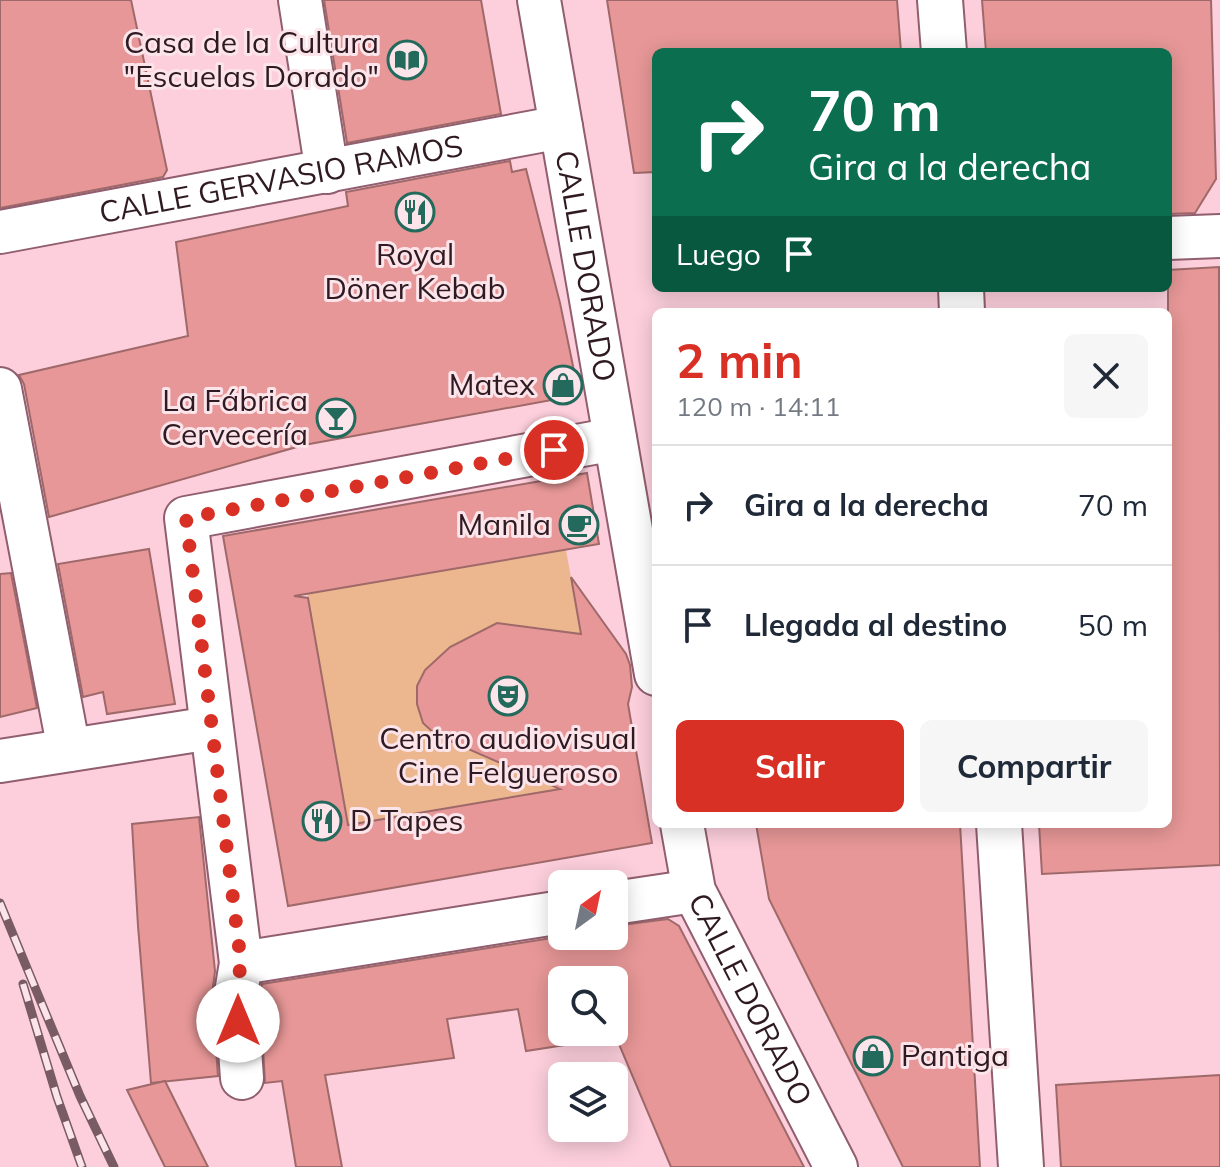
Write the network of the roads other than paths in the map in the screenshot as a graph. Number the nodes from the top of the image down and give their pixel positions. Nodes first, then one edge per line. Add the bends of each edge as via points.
1 (300, 0) edge
2 (539, 0) edge
3 (940, 0) edge
4 (944, 48) edge
5 (561, 127) junction
6 (327, 172) junction
7 (0, 232) edge
8 (1220, 236) edge
9 (1172, 238) edge
10 (0, 389) edge
11 (615, 439) junction
12 (646, 560) edge
13 (652, 628) edge
14 (211, 728) junction
15 (69, 750) junction
16 (0, 761) edge
17 (683, 828) edge
18 (999, 828) edge
19 (694, 891) junction
20 (628, 901) edge
21 (548, 914) edge
22 (241, 963) junction
23 (242, 1078) dead end
24 (836, 1167) edge
25 (1021, 1167) edge

1 - 6 street
2 - 5 street, CALLE DORADO
3 - 4 street
5 - 6 street, CALLE GERVASIO RAMOS
5 - 11 street, CALLE DORADO
6 - 7 street, CALLE GERVASIO RAMOS
8 - 9 street
10 - 15 street
11 - 12 street, CALLE DORADO
11 - 14 street via 186,518
12 - 13 street, CALLE DORADO
14 - 15 street
14 - 22 street
15 - 16 street
17 - 19 street, CALLE DORADO
18 - 25 street
19 - 20 street
19 - 24 street, CALLE DORADO
21 - 22 street
22 - 23 street via 236,993

